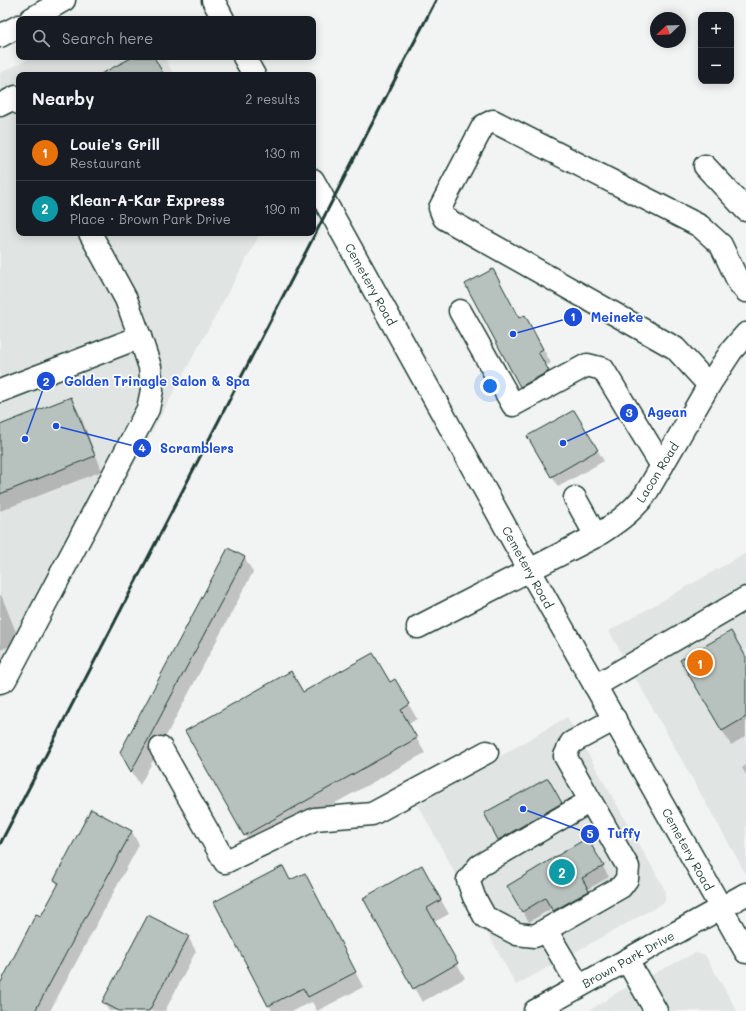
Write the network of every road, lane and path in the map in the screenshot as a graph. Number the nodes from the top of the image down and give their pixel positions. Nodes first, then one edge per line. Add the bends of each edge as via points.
1 (64, 0) edge
2 (213, 0) edge
3 (36, 16) edge
4 (221, 16) edge
5 (16, 28) edge
6 (0, 36) edge
7 (246, 60) edge
8 (252, 72) edge
9 (16, 97) edge
10 (0, 105) edge
11 (704, 166) dead end
12 (316, 185) edge
13 (746, 210) edge
14 (92, 236) edge
15 (746, 291) edge
16 (460, 311) dead end
17 (746, 334) edge
18 (140, 337) junction
19 (709, 385) junction
20 (0, 392) edge
21 (662, 466) junction
22 (575, 498) dead end
23 (596, 536) junction
24 (530, 570) junction
25 (745, 600) edge
26 (418, 627) dead end
27 (0, 682) edge
28 (595, 686) junction
29 (615, 719) junction
30 (161, 748) dead end
31 (487, 752) dead end
32 (590, 801) junction
33 (746, 894) edge
34 (721, 908) junction
35 (546, 930) junction
36 (746, 952) edge
37 (627, 960) junction
38 (579, 986) junction
39 (541, 1010) edge
40 (656, 1011) edge

1 - 3 main road
2 - 4 main road
5 - 6 main road
7 - 8 main road
9 - 10 main road
11 - 13 main road
12 - 24 main road, Cemetery Road
14 - 18 main road via 126,299
15 - 19 main road via 739,283 721,245 700,226 493,121 483,126 440,208 444,218 675,348
16 - 21 main road via 513,405 587,365 603,369
17 - 19 main road, Lacon Road
18 - 20 main road
18 - 27 main road via 150,367 152,390 148,408 5,680
19 - 21 main road, Lacon Road
21 - 23 main road, Lacon Road via 635,507
22 - 23 main road
23 - 24 main road, Lacon Road
24 - 26 main road, Lacon Road
24 - 28 main road, Cemetery Road
25 - 28 main road
28 - 29 main road, Cemetery Road
29 - 32 main road via 571,743 565,756
29 - 34 main road, Cemetery Road
30 - 31 main road via 225,862 315,819 372,814
32 - 35 main road via 628,867 627,879 621,887
32 - 35 main road via 479,866 468,880 474,897 486,917 517,934 535,936
33 - 34 main road, Brown Park Drive
34 - 36 main road, Cemetery Road
34 - 37 main road, Brown Park Drive
35 - 38 main road
37 - 38 main road, Brown Park Drive
37 - 40 main road
38 - 39 main road, Brown Park Drive

